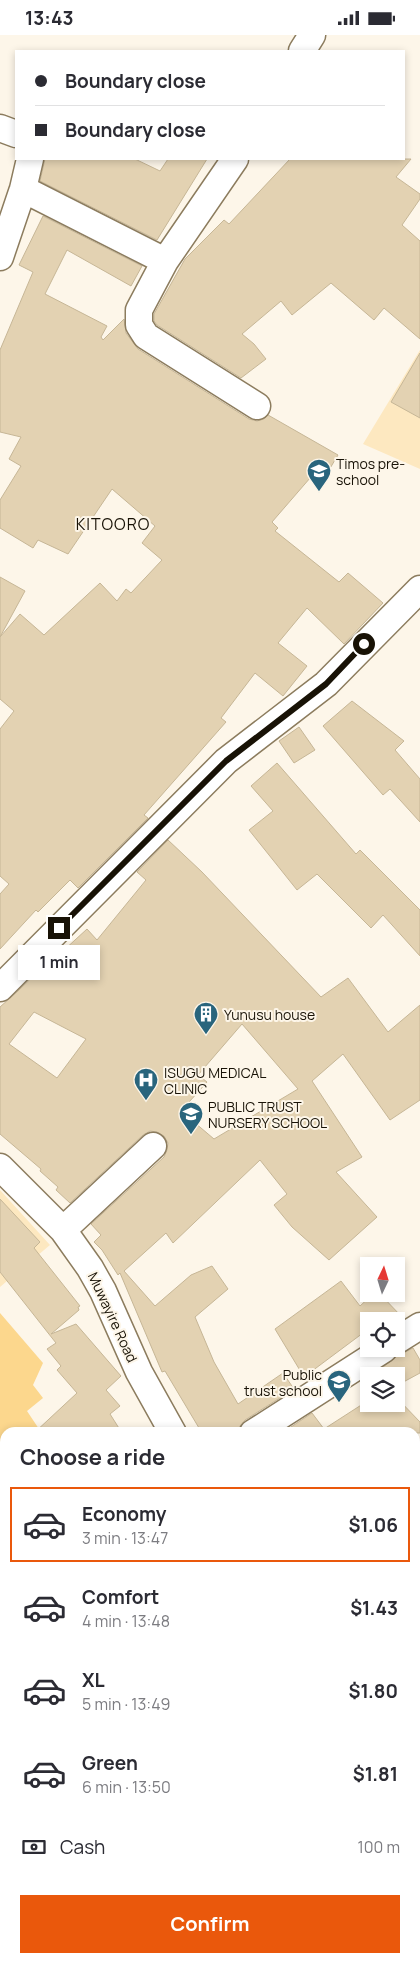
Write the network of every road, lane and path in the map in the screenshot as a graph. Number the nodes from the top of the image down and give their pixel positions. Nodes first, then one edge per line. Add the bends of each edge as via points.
1 (312, 35) edge
2 (303, 50) edge
3 (0, 128) edge
4 (15, 134) edge
5 (30, 160) edge
6 (234, 160) edge
7 (23, 189) junction
8 (0, 257) edge
9 (165, 261) junction
10 (257, 406) dead end
11 (420, 589) edge
12 (0, 988) edge
13 (153, 1146) dead end
14 (0, 1167) edge
15 (63, 1230) junction
16 (420, 1326) edge
17 (405, 1335) edge
18 (371, 1357) edge
19 (170, 1427) edge
20 (261, 1427) edge

1 - 2 street
3 - 4 street
5 - 7 street
6 - 9 street
7 - 8 street
7 - 9 street
9 - 10 street via 139,311 139,325 146,336
11 - 12 street via 326,684 226,761
13 - 15 street
14 - 15 street, Muwayire Road
15 - 19 street, Muwayire Road via 103,1291 139,1372
16 - 17 street
18 - 20 street

